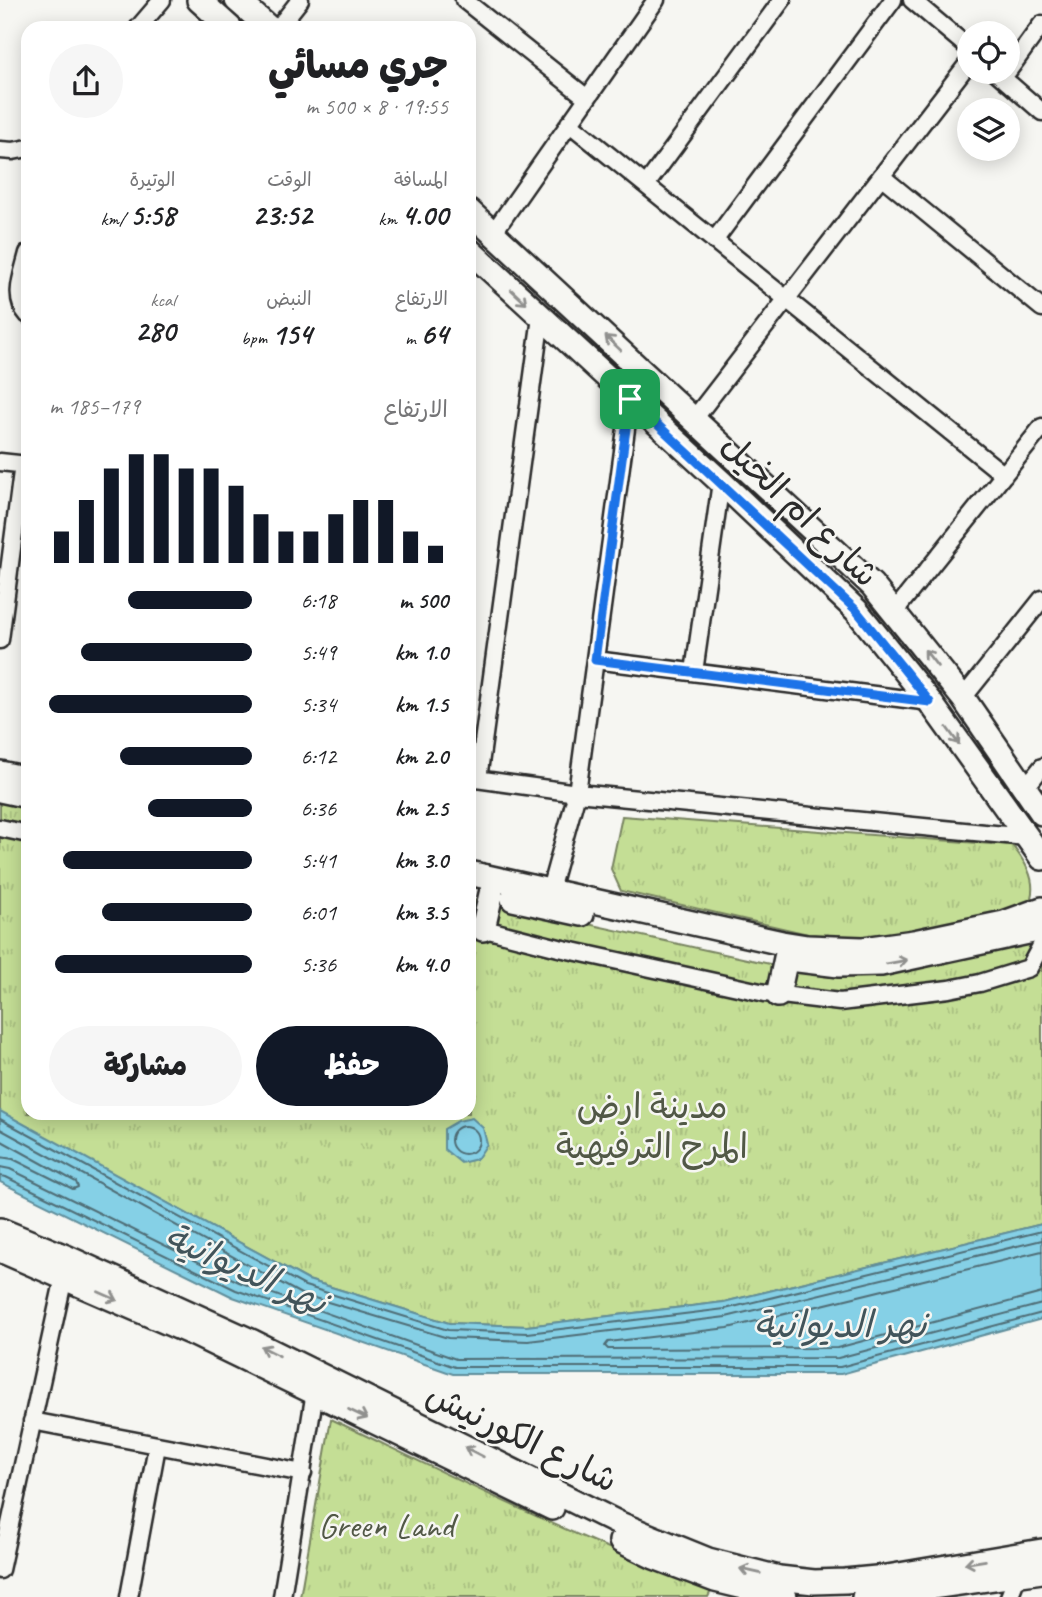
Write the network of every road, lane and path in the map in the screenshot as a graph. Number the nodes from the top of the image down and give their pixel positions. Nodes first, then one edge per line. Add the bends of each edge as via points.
1 (162, 0) edge
2 (199, 0) edge
3 (237, 0) edge
4 (300, 0) edge
5 (464, 0) edge
6 (656, 0) edge
7 (782, 0) edge
8 (892, 0) edge
9 (918, 2) edge
10 (144, 21) edge
11 (222, 21) edge
12 (261, 21) edge
13 (284, 21) edge
14 (1042, 24) edge
15 (957, 37) edge
16 (1020, 52) edge
17 (957, 78) edge
18 (1015, 84) edge
19 (587, 98) junction
20 (1042, 112) edge
21 (569, 123) junction
22 (21, 149) edge
23 (0, 150) edge
24 (881, 176) junction
25 (646, 185) junction
26 (476, 217) edge
27 (493, 233) junction
28 (714, 241) junction
29 (476, 257) edge
30 (21, 285) edge
31 (786, 299) junction
32 (21, 306) edge
33 (1042, 308) edge
34 (541, 317) junction
35 (630, 399) junction
36 (694, 419) junction
37 (1042, 427) edge
38 (0, 461) edge
39 (21, 464) edge
40 (1004, 475) junction
41 (721, 482) junction
42 (21, 493) edge
43 (1042, 599) edge
44 (894, 612) junction
45 (0, 640) edge
46 (595, 660) junction
47 (694, 672) junction
48 (962, 698) junction
49 (930, 702) junction
50 (476, 759) edge
51 (1042, 767) edge
52 (0, 773) edge
53 (21, 778) edge
54 (476, 779) edge
55 (1026, 788) junction
56 (0, 790) edge
57 (577, 793) junction
58 (21, 794) edge
59 (1041, 811) edge
60 (0, 828) edge
61 (21, 832) edge
62 (1026, 837) junction
63 (1042, 858) edge
64 (476, 874) edge
65 (550, 890) junction
66 (480, 891) edge
67 (1039, 914) edge
68 (476, 927) edge
69 (1042, 944) edge
70 (786, 958) junction
71 (778, 995) junction
72 (0, 1230) edge
73 (0, 1250) edge
74 (64, 1277) junction
75 (317, 1384) junction
76 (33, 1421) junction
77 (158, 1446) junction
78 (303, 1473) junction
79 (1032, 1563) edge
80 (0, 1570) edge
81 (129, 1597) edge
82 (282, 1597) edge
83 (785, 1597) edge
84 (864, 1597) edge
85 (1009, 1597) edge

1 - 10 street
2 - 11 main road
3 - 12 main road
4 - 13 street
5 - 19 street
6 - 19 street
7 - 25 street
8 - 28 street
9 - 15 street
14 - 16 street
17 - 24 street
18 - 20 street
19 - 21 street
21 - 25 street
21 - 27 street
22 - 23 street
24 - 31 street
24 - 33 street
25 - 28 street
26 - 27 main road, شارع ام الخيل
36 -> 27 main road, شارع ام الخيل
28 - 31 street
29 -> 34 main road, شارع ام الخيل
30 - 32 street
31 - 36 street
31 - 40 street
34 - 35 main road, شارع ام الخيل
34 - 50 street
35 - 41 main road, شارع ام الخيل
35 - 46 street
36 - 44 main road, شارع ام الخيل via 838,551
37 - 40 street
38 - 39 street
40 - 44 street
41 - 47 street
41 - 49 main road, شارع ام الخيل via 856,610
42 - 45 street
43 - 48 street
48 -> 44 main road, شارع ام الخيل
46 - 47 street
46 - 57 street
47 - 49 street
48 - 55 main road, شارع ام الخيل
49 -> 62 main road, شارع ام الخيل
51 - 55 street
52 - 53 main road
54 - 57 street
55 - 59 main road, شارع ام الخيل
56 - 58 main road
57 - 62 street
57 - 65 street
60 - 61 street
62 - 63 main road, شارع ام الخيل
64 - 65 main road
65 - 67 main road via 782,943 834,949 914,942
66 - 68 main road
66 - 70 main road
70 -> 67 main road via 839,965 881,964
68 - 71 street
69 - 71 street via 1029,968 980,984 840,1002
70 - 71 main road
75 -> 72 main road, شارع الكورنيش via 241,1336
73 - 74 main road, شارع الكورنيش
74 -> 75 main road, شارع الكورنيش
74 - 76 street
75 - 78 street
79 -> 75 main road, شارع الكورنيش via 887,1577 779,1578 708,1560 622,1525
75 -> 83 main road, شارع الكورنيش via 654,1556 715,1580
76 - 77 street
76 - 80 street
77 - 78 street
77 - 81 street
78 - 82 street
79 - 84 main road
79 - 85 street

